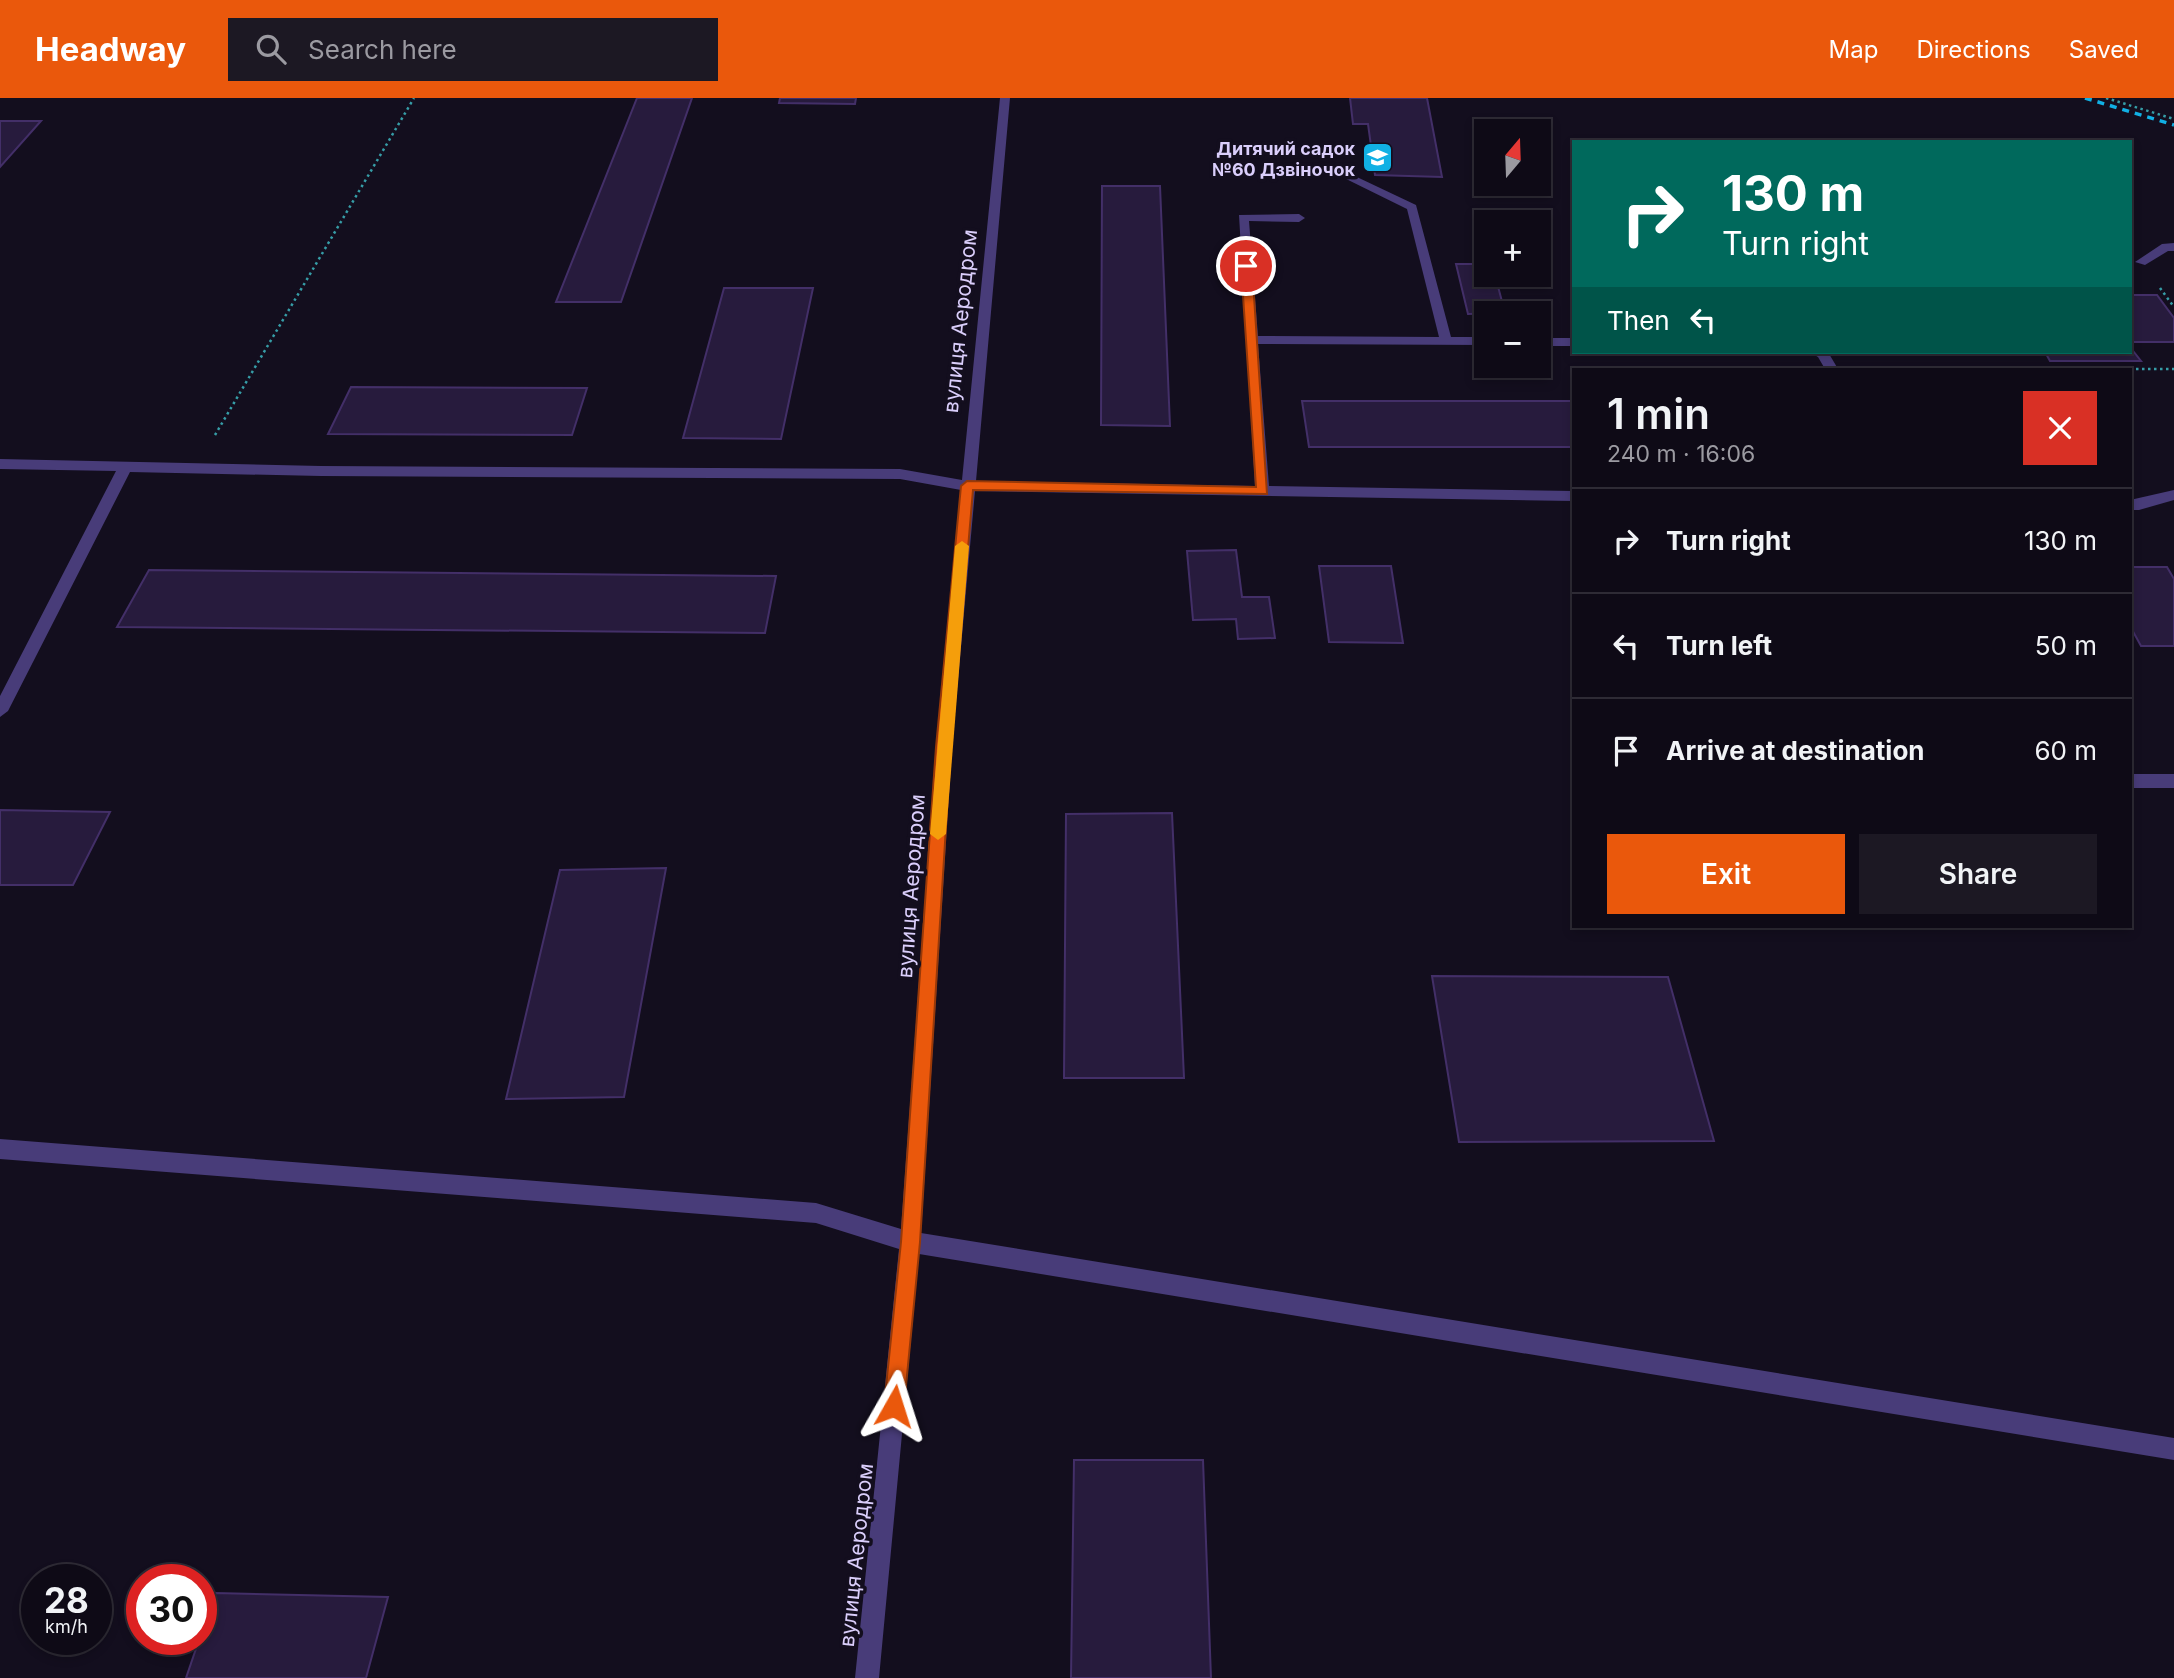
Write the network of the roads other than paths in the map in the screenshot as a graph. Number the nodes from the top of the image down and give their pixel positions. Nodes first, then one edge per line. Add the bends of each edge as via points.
1 (1005, 98) edge
2 (1340, 172) dead end
3 (1299, 218) dead end
4 (2174, 247) edge
5 (2141, 262) dead end
6 (1252, 340) junction
7 (1446, 341) junction
8 (1474, 341) edge
9 (1551, 342) edge
10 (1572, 342) edge
11 (0, 464) edge
12 (125, 468) junction
13 (967, 486) junction
14 (1262, 491) junction
15 (2174, 495) edge
16 (1572, 496) edge
17 (2132, 505) edge
18 (0, 711) edge
19 (2132, 781) edge
20 (2174, 781) edge
21 (0, 1149) edge
22 (910, 1242) junction
23 (2174, 1449) edge
24 (867, 1678) edge

1 - 13 street, вулиця Аеродром
2 - 7 street via 1412,207
3 - 6 street via 1243,217
4 - 5 street
6 - 7 street
6 - 14 street
7 - 8 street
9 - 10 street
11 - 12 street
12 - 13 street via 900,474
12 - 18 street
13 - 14 street
13 - 22 street, вулиця Аеродром
14 - 16 street
15 - 17 street
19 - 20 street
21 - 22 street via 816,1213
22 - 23 street
22 - 24 street, вулиця Аеродром

